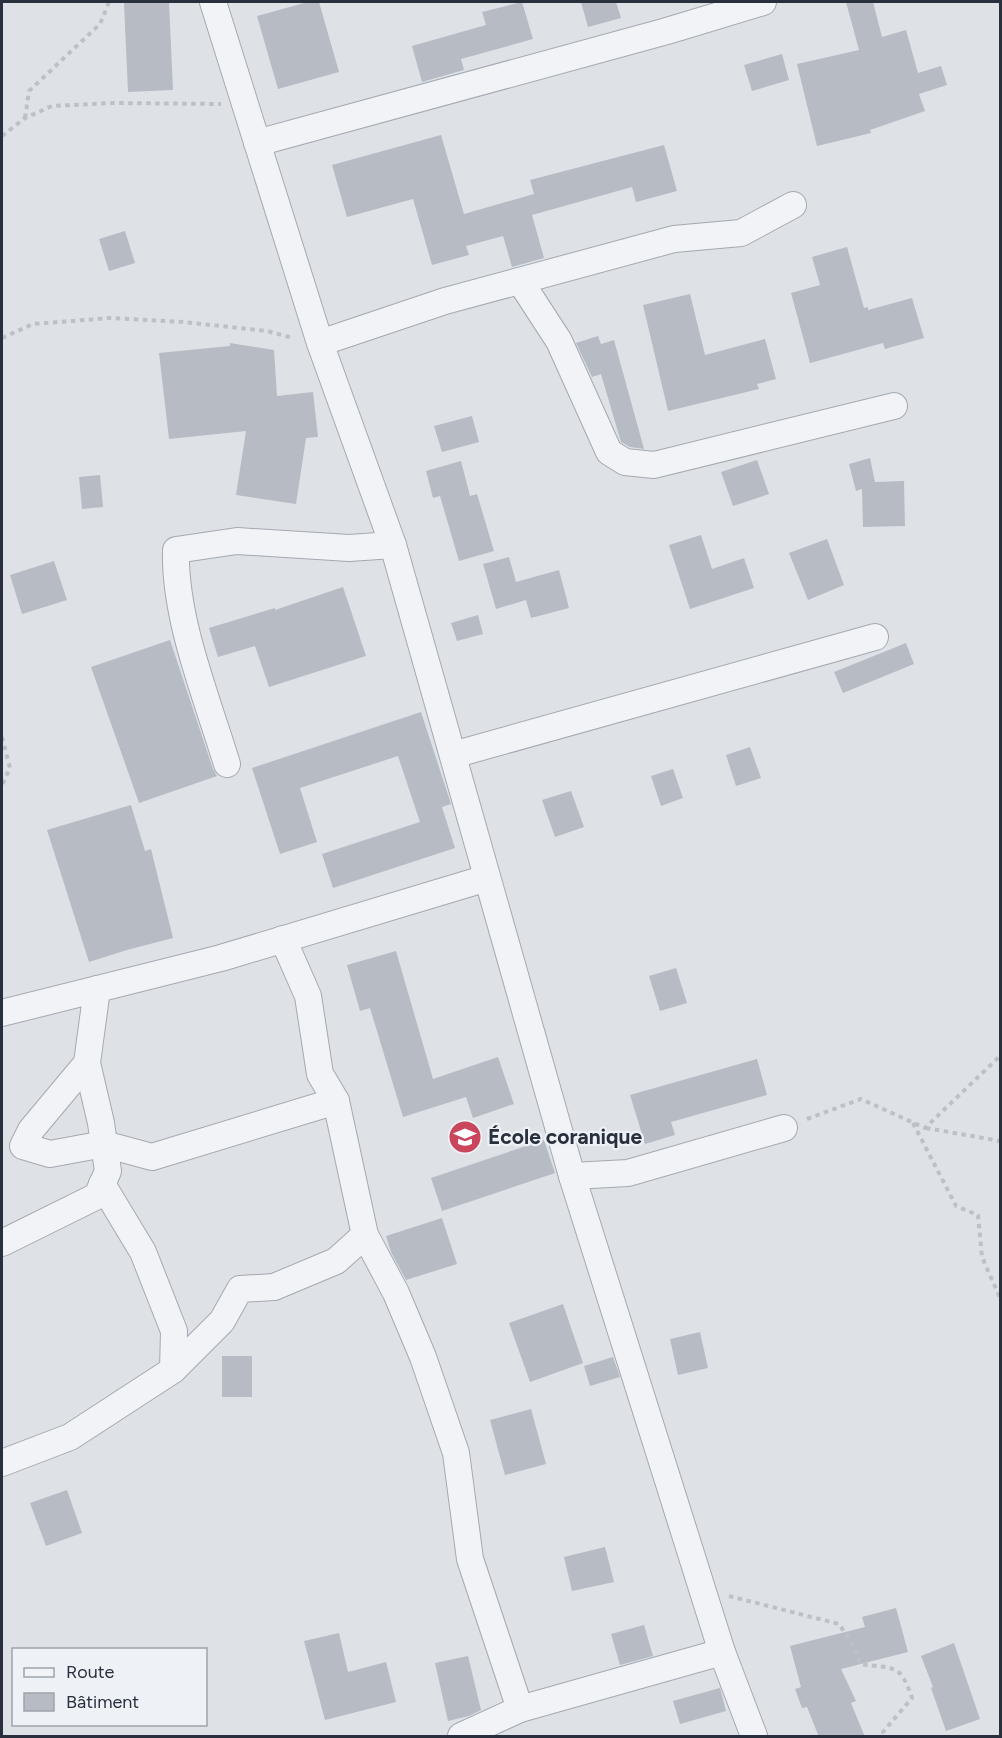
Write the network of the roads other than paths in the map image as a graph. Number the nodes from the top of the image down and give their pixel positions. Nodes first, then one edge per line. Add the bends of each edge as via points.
1 (213, 2) edge
2 (763, 2) edge
3 (257, 143) junction
4 (793, 205) dead end
5 (520, 281) junction
6 (320, 343) junction
7 (894, 406) dead end
8 (393, 545) junction
9 (875, 637) dead end
10 (453, 755) junction
11 (227, 765) dead end
12 (487, 878) junction
13 (283, 939) junction
14 (97, 989) junction
15 (2, 1013) edge
16 (87, 1063) junction
17 (336, 1101) junction
18 (784, 1128) road end
19 (104, 1144) junction
20 (572, 1176) junction
21 (102, 1184) junction
22 (365, 1235) junction
23 (2, 1243) edge
24 (173, 1370) junction
25 (2, 1463) edge
26 (722, 1652) junction
27 (520, 1709) junction
28 (460, 1737) edge
29 (754, 1737) edge

1 - 3 street
2 - 3 street
3 - 6 street
4 - 5 street via 741,233 674,239
5 - 6 street
5 - 7 street via 559,341 609,452 625,462 654,465
6 - 8 street
8 - 10 street
8 - 11 street via 349,548 237,542 176,550 175,574 186,633
9 - 10 street
10 - 12 street
12 - 13 street
12 - 20 street
13 - 14 street
13 - 17 street via 308,996 320,1074
14 - 15 street
14 - 16 street
16 - 19 street
16 - 19 street via 23,1146 50,1154
17 - 19 street via 152,1157
17 - 22 street
18 - 20 street via 628,1173
19 - 21 street via 108,1171
20 - 26 street
21 - 23 street via 97,1196
21 - 24 street via 143,1252 174,1331
22 - 24 street via 336,1261 274,1287 240,1289 222,1321
22 - 27 street via 396,1293 423,1357 456,1453 470,1559
24 - 25 street via 70,1437
26 - 27 street
26 - 29 street
27 - 28 street

